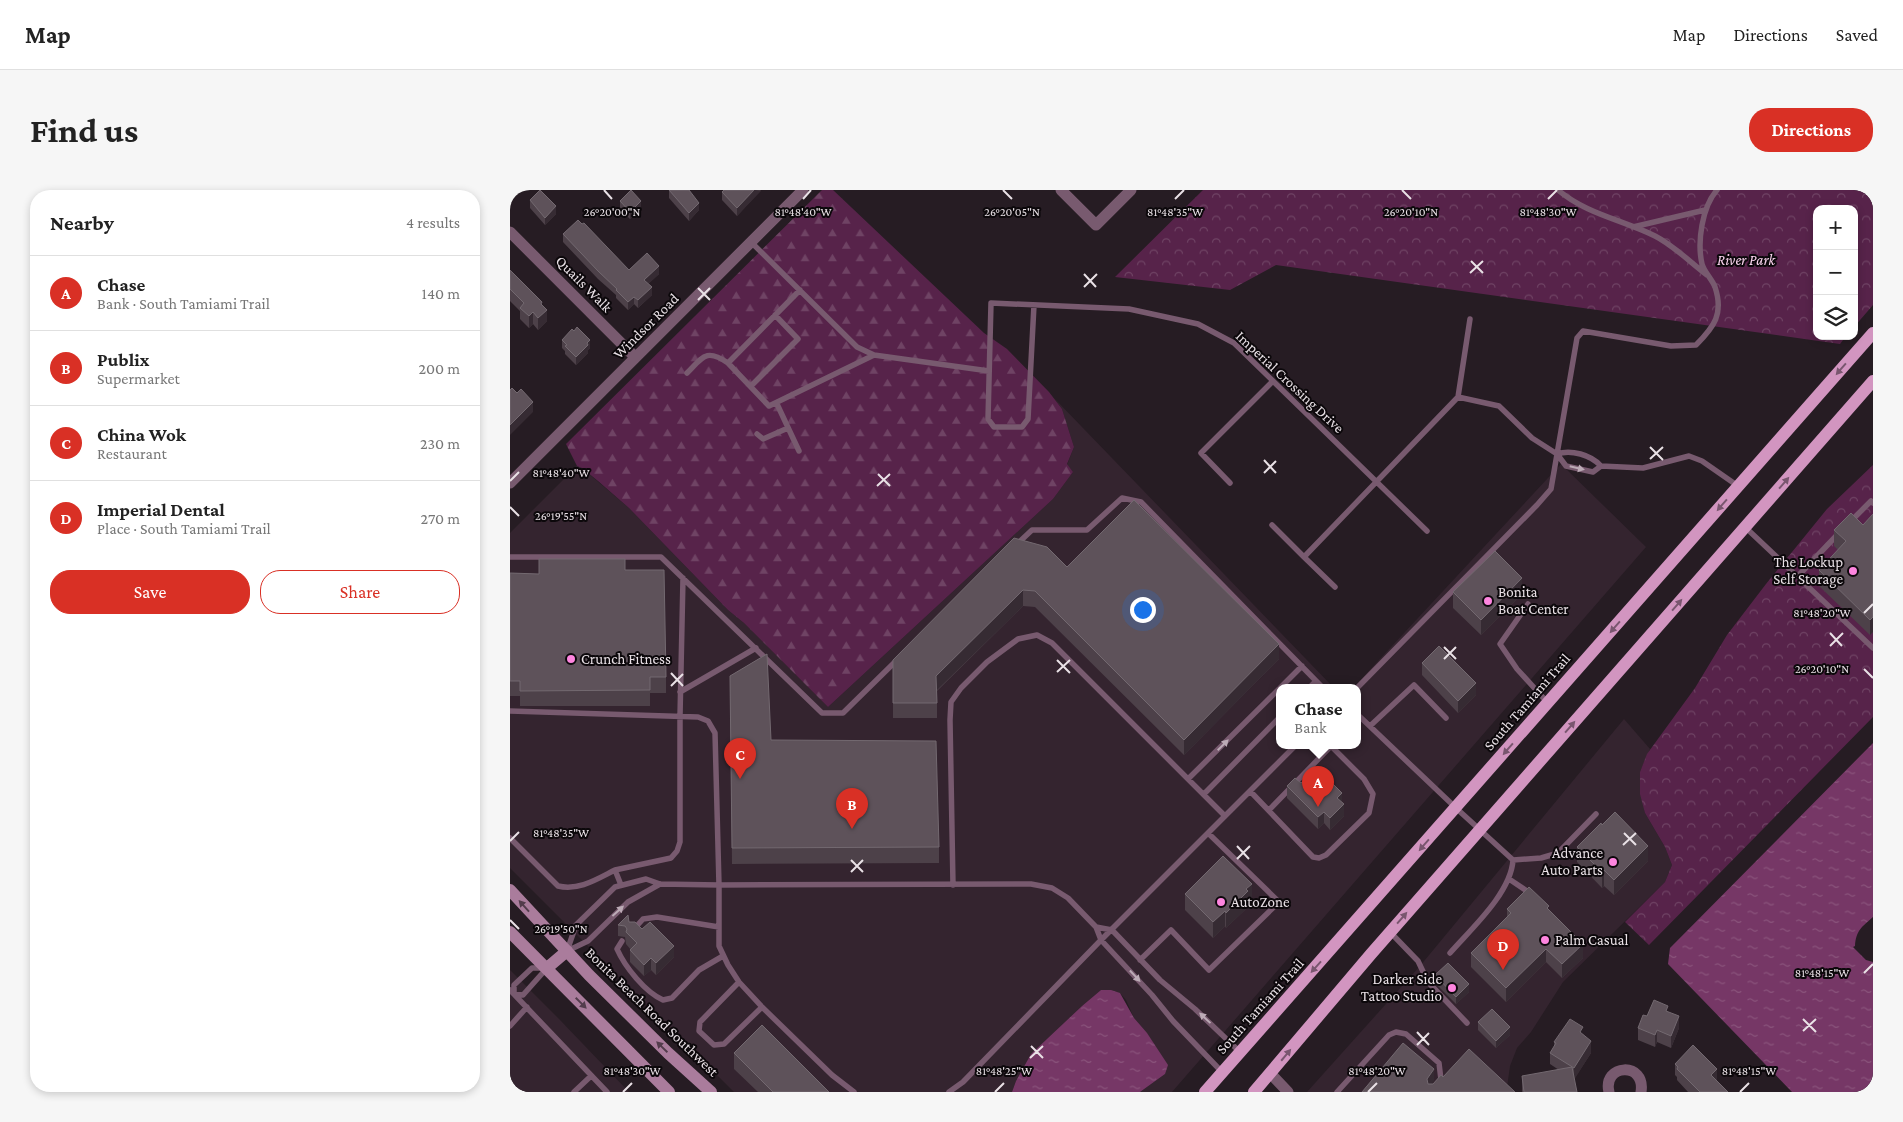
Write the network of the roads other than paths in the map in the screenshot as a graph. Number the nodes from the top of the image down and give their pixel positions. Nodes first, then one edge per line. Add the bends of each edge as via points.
1 (802, 190) edge
2 (1061, 190) edge
3 (1131, 190) edge
4 (1558, 190) edge
5 (1717, 190) edge
6 (1705, 210) junction
7 (1633, 227) junction
8 (510, 232) edge
9 (751, 242) junction
10 (1709, 276) junction
11 (800, 290) junction
12 (1034, 305) junction
13 (775, 316) junction
14 (1470, 319) dead end
15 (1873, 332) edge
16 (874, 355) junction
17 (635, 357) junction
18 (728, 363) junction
19 (989, 371) junction
20 (686, 373) dead end
21 (1273, 381) junction
22 (1873, 382) edge
23 (752, 386) junction
24 (1458, 397) junction
25 (777, 404) junction
26 (788, 428) junction
27 (757, 434) dead end
28 (799, 451) dead end
29 (1557, 454) junction
30 (1601, 466) junction
31 (511, 480) edge
32 (1377, 481) junction
33 (1230, 483) dead end
34 (1738, 486) junction
35 (1873, 503) edge
36 (1272, 525) dead end
37 (1745, 527) junction
38 (1428, 531) dead end
39 (1011, 550) edge
40 (1304, 556) junction
41 (510, 558) edge
42 (1798, 576) junction
43 (683, 578) junction
44 (1335, 587) dead end
45 (1528, 604) dead end
46 (756, 648) junction
47 (1873, 648) edge
48 (906, 652) edge
49 (1302, 666) junction
50 (1316, 681) junction
51 (1283, 684) edge
52 (1313, 684) edge
53 (1319, 684) edge
54 (1361, 684) edge
55 (1276, 691) edge
56 (680, 692) junction
57 (1548, 703) junction
58 (510, 711) edge
59 (680, 716) junction
60 (1361, 718) edge
61 (1446, 718) dead end
62 (1276, 721) edge
63 (1370, 726) junction
64 (1292, 749) edge
65 (1328, 749) edge
66 (1334, 749) edge
67 (1188, 779) junction
68 (1250, 790) junction
69 (1204, 794) junction
70 (1456, 808) junction
71 (1269, 810) junction
72 (1596, 814) dead end
73 (1225, 816) junction
74 (1480, 830) junction
75 (1208, 833) junction
76 (510, 838) edge
77 (1513, 860) junction
78 (615, 870) junction
79 (1509, 878) junction
80 (660, 884) junction
81 (621, 885) junction
82 (718, 885) junction
83 (953, 885) junction
84 (510, 890) edge
85 (1532, 894) edge
86 (719, 927) junction
87 (1096, 927) junction
88 (632, 930) edge
89 (1112, 930) junction
90 (510, 932) edge
91 (1390, 932) junction
92 (1101, 940) junction
93 (622, 941) dead end
94 (567, 951) junction
95 (1450, 953) dead end
96 (723, 956) junction
97 (1140, 960) junction
98 (547, 968) junction
99 (739, 982) junction
100 (512, 992) edge
101 (527, 1007) junction
102 (762, 1007) junction
103 (1467, 1023) dead end
104 (510, 1026) edge
105 (1240, 1052) junction
106 (1222, 1072) junction
107 (1270, 1073) junction
108 (591, 1076) junction
109 (574, 1092) edge
110 (607, 1092) edge
111 (669, 1092) edge
112 (711, 1092) edge
113 (854, 1092) edge
114 (949, 1092) edge
115 (1205, 1092) edge
116 (1254, 1092) edge
117 (1288, 1092) edge
118 (1338, 1092) edge
119 (1431, 1092) edge
120 (1609, 1092) edge
121 (1641, 1092) edge

1 - 9 street, Windsor Road
2 - 3 street via 1096,225
4 - 7 lane via 1585,208
5 - 6 lane
6 - 7 lane
6 - 10 lane via 1701,231 1702,264
7 - 10 lane via 1656,236
8 - 17 street, Quails Walk
9 - 11 lane
9 - 17 street, Windsor Road
10 - 29 lane via 1715,287 1717,316 1710,332 1696,345 1671,346 1583,331 1576,338
11 - 13 lane
11 - 16 lane via 857,347
12 - 19 lane, Imperial Crossing Drive via 991,304
12 - 19 lane via 1028,419 1022,428 994,427 988,419
12 - 21 lane, Imperial Crossing Drive via 1129,309 1198,324 1234,343
13 - 18 lane
13 - 23 lane via 798,339
14 - 24 lane
15 -> 34 main road, South Tamiami Trail
16 - 19 lane
16 - 25 lane
17 - 31 street, Windsor Road
18 - 20 lane via 716,355 704,356
18 - 23 lane
21 - 32 lane, Imperial Crossing Drive
21 - 33 lane via 1201,453
37 -> 22 main road
23 - 25 lane via 769,406
24 - 29 lane via 1499,406 1532,438
24 - 32 lane
25 - 26 lane
26 - 27 lane via 763,439
26 - 28 lane
29 - 30 lane via 1566,451 1595,459
29 -> 30 lane via 1566,466 1593,472
29 - 54 lane via 1551,488 1537,505
30 - 34 lane via 1644,468 1689,456 1702,461
32 - 38 lane, Imperial Crossing Drive
32 - 40 lane
34 -> 57 main road, South Tamiami Trail
35 - 42 lane via 1871,501
36 - 40 lane
37 - 42 lane
74 -> 37 main road
39 - 49 lane via 1032,530 1087,530 1122,498 1141,502
40 - 44 lane
41 - 43 lane via 661,557
42 - 47 lane
43 - 46 lane
43 - 56 lane
45 - 57 lane via 1500,644 1517,669
46 - 48 lane via 822,713 843,713
46 - 56 lane
49 - 50 lane
49 - 51 lane
50 - 52 lane
50 - 53 lane
67 -> 55 lane
56 - 59 lane
57 -> 70 main road, South Tamiami Trail
58 - 59 lane
59 - 78 lane via 680,842 677,851 671,858
59 - 82 lane via 708,721 714,733
60 - 63 lane
61 - 63 lane via 1414,685
62 - 69 lane
63 - 70 lane
64 - 68 lane
65 - 71 lane
66 - 71 lane via 1374,794 1369,813 1326,855 1314,857
67 - 69 lane
67 - 83 lane via 1052,643 1037,635 1018,639 988,662 951,702
68 - 71 lane
68 - 73 lane
69 - 73 lane
70 - 74 lane
70 -> 105 main road, South Tamiami Trail
72 - 77 lane via 1558,853
73 - 75 lane
74 - 77 lane
91 -> 74 main road
75 - 89 lane
75 - 97 lane via 1278,902 1209,970 1171,930
76 - 78 lane via 558,886 576,888
77 - 79 lane
78 - 81 lane
79 - 85 lane
79 - 95 lane via 1491,906
80 - 81 lane via 646,879
80 - 82 lane
94 -> 80 lane via 588,941 628,902
81 - 94 lane via 576,925
82 - 83 lane
82 - 86 lane
83 - 87 lane via 1031,884 1052,888 1068,898
94 -> 84 main road, Bonita Beach Road Southwest
86 - 88 lane via 657,917 643,919
86 - 96 lane via 719,946
87 - 89 lane
87 - 92 lane
89 - 92 lane
89 - 97 lane
90 - 98 main road
91 - 103 lane via 1418,961 1428,982
107 -> 91 main road
92 -> 106 lane
92 - 114 lane via 963,1082
93 - 96 lane via 617,949 623,963 654,996 663,1000 672,998 699,970
94 - 98 main road
112 -> 94 main road, Bonita Beach Road Southwest
96 - 99 lane
105 -> 97 lane
98 - 100 lane via 532,968 514,984
98 - 100 lane via 523,995
98 -> 111 main road
99 - 102 lane
99 - 102 lane via 700,1022 698,1031 714,1046 724,1044
100 - 101 lane
101 - 104 lane
101 - 108 lane
102 - 113 lane
105 - 106 main road, South Tamiami Trail
106 - 115 main road, South Tamiami Trail
107 - 116 main road
107 - 117 street
108 - 109 lane
108 - 110 lane
118 - 119 lane via 1389,1035 1396,1032 1406,1034 1439,1063 1441,1080
120 - 121 street via 1611,1076 1624,1069 1637,1074 1641,1080

